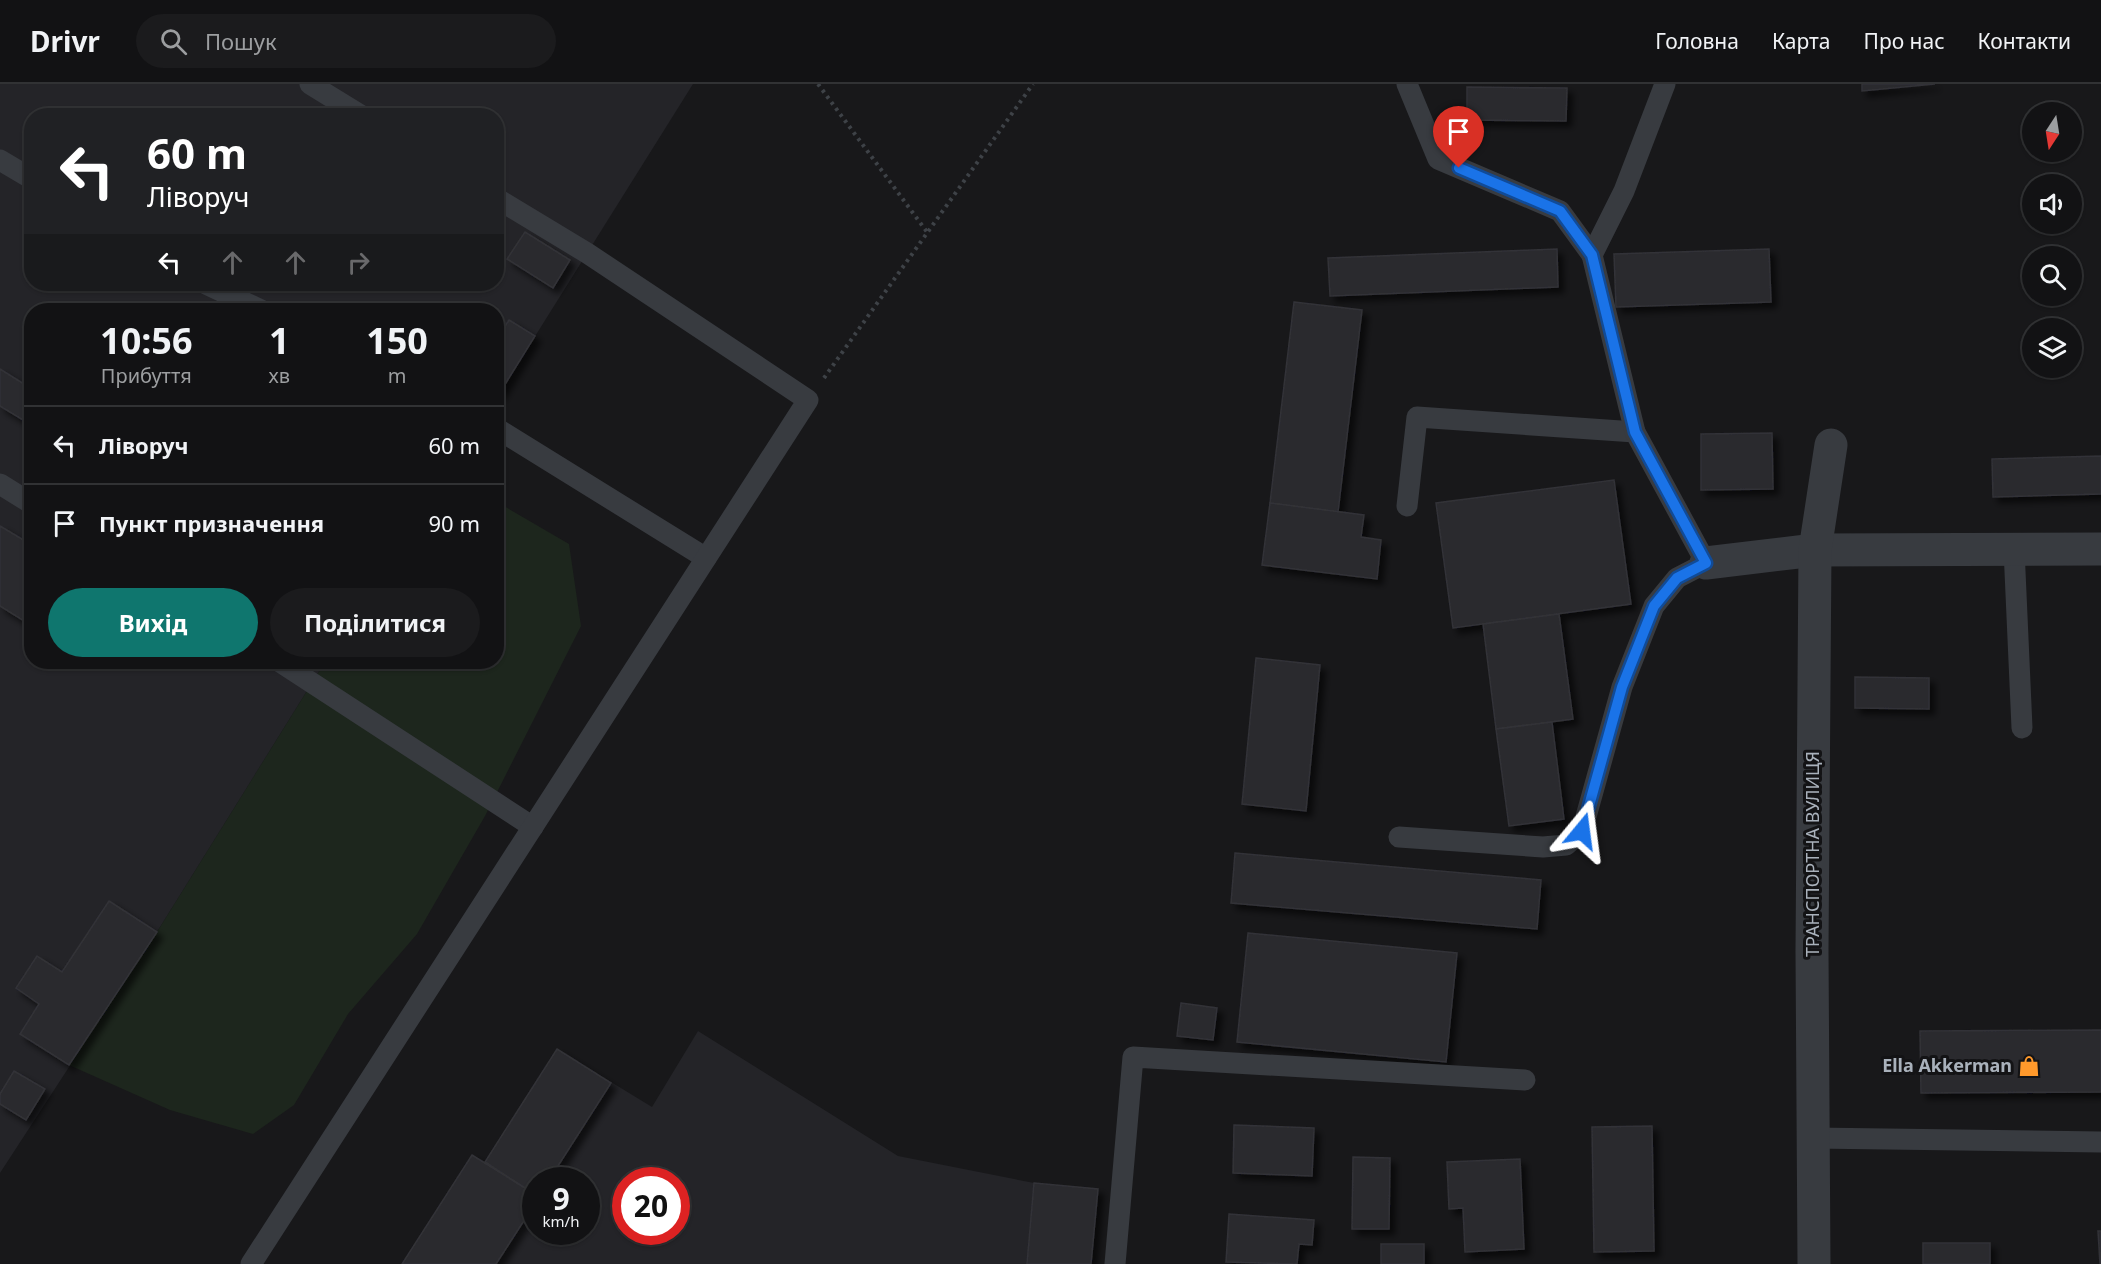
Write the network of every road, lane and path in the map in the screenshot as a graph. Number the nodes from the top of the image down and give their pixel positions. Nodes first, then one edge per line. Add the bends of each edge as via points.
1 (310, 84) edge
2 (818, 84) edge
3 (1032, 84) edge
4 (1407, 84) edge
5 (1665, 84) edge
6 (349, 108) edge
7 (0, 160) edge
8 (24, 174) edge
9 (504, 203) edge
10 (927, 232) junction
11 (1592, 255) junction
12 (221, 291) edge
13 (246, 303) edge
14 (808, 400) junction
15 (1635, 432) junction
16 (504, 433) edge
17 (1831, 445) dead end
18 (0, 484) edge
19 (24, 499) edge
20 (1407, 507) dead end
21 (2014, 549) junction
22 (2101, 549) edge
23 (1815, 550) junction
24 (706, 558) junction
25 (1706, 563) junction
26 (291, 669) edge
27 (2022, 728) dead end
28 (533, 826) junction
29 (1399, 837) dead end
30 (1525, 1080) dead end
31 (1813, 1138) junction
32 (2101, 1142) edge
33 (251, 1264) edge
34 (1115, 1264) edge
35 (1814, 1264) edge

1 - 6 lane
2 - 10 path
3 - 10 path
4 - 11 lane via 1438,159 1560,211
5 - 11 lane via 1624,191
7 - 8 lane
9 - 14 lane via 587,253
10 - 14 path
11 - 15 lane
12 - 13 lane
14 - 24 lane
15 - 20 lane via 1417,417
15 - 25 lane
16 - 24 lane
17 - 23 street, ТРАНСПОРТНА ВУЛИЦЯ
18 - 19 lane
21 - 22 street
21 - 23 street
21 - 27 lane
23 - 25 street
23 - 31 street, ТРАНСПОРТНА ВУЛИЦЯ
24 - 28 lane
25 - 29 lane via 1677,578 1654,606 1622,687 1582,831 1566,845 1543,847
26 - 28 lane
28 - 33 lane
30 - 34 lane via 1132,1057
31 - 32 lane
31 - 35 street, ТРАНСПОРТНА ВУЛИЦЯ

